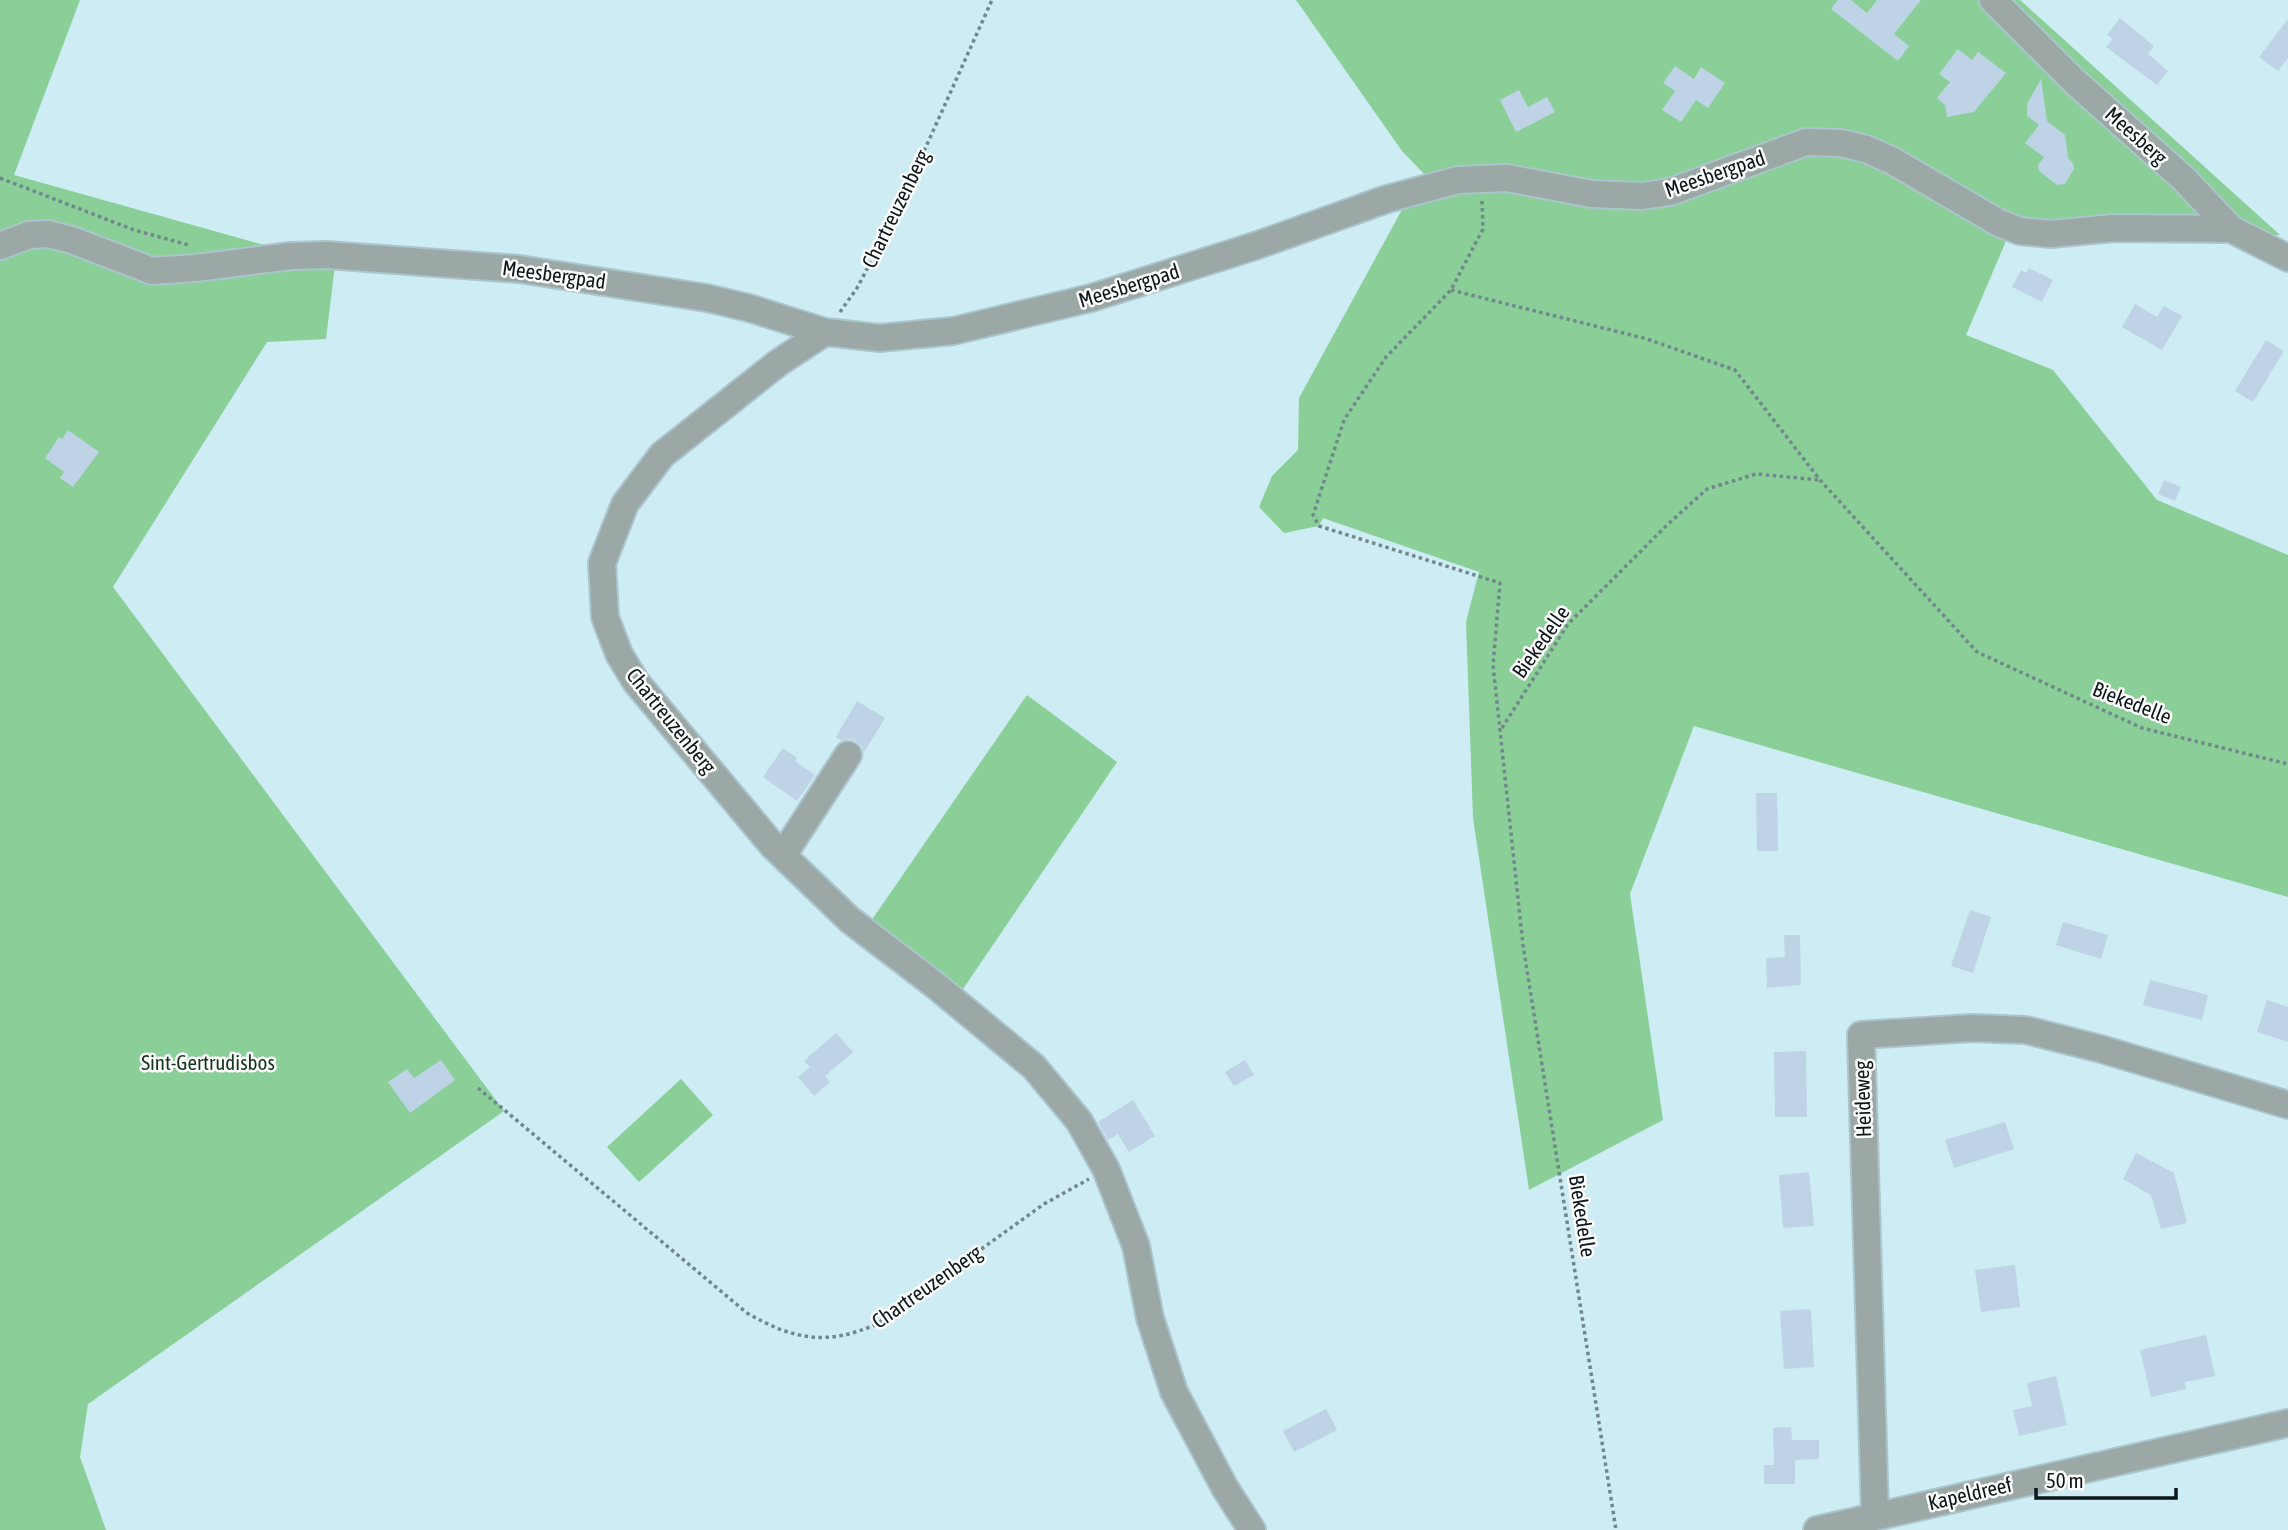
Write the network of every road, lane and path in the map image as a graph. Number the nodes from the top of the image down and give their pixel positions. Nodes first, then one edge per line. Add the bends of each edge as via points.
1 (992, 0) edge
2 (1993, 0) edge
3 (0, 178) edge
4 (1482, 178) junction
5 (2231, 229) junction
6 (191, 245) dead end
7 (0, 246) edge
8 (2288, 258) edge
9 (1451, 290) junction
10 (825, 332) junction
11 (1819, 480) junction
12 (1502, 729) junction
13 (848, 755) dead end
14 (2288, 764) edge
15 (783, 855) junction
16 (478, 1088) dead end
17 (2288, 1105) edge
18 (1106, 1169) junction
19 (2288, 1423) edge
20 (1875, 1515) junction
21 (1252, 1530) edge
22 (1615, 1530) edge
23 (1817, 1530) edge

1 - 10 path, Chartreuzenberg via 893,220 857,288
2 - 5 street, Meesberg
3 - 6 path via 134,230
4 - 5 street, Meesbergpad via 1642,196 1670,192 1806,142 1825,141 1866,149 1891,160 1999,223 2021,230 2052,234 2113,228
4 - 9 path via 1483,229
4 - 10 street, Meesbergpad via 1387,199 1255,246 1022,317 953,331 880,338
5 - 8 street, Meesberg
7 - 10 street, Meesbergpad via 29,235 48,234 152,271 327,255 519,269 707,298
9 - 11 path via 1647,339 1735,370
9 - 12 path via 1386,357 1344,420 1313,515 1319,526 1500,583 1493,665
10 - 15 street, Chartreuzenberg via 778,363 662,455 625,504 602,564 605,617 636,682
11 - 12 path, Biekedelle via 1756,474 1707,489 1568,624
11 - 14 path, Biekedelle via 1977,652 2142,727
12 - 22 path, Biekedelle via 1523,945
13 - 15 street
15 - 18 street, Chartreuzenberg via 850,920 1034,1067 1079,1121
16 - 18 path, Chartreuzenberg via 747,1313 799,1336 852,1335 877,1325 1044,1204
17 - 20 street, Heideweg via 2026,1030 1972,1028 1861,1035
18 - 21 street, Chartreuzenberg via 1136,1246 1150,1318 1174,1392
19 - 20 street, Kapeldreef
20 - 23 street, Kapeldreef

